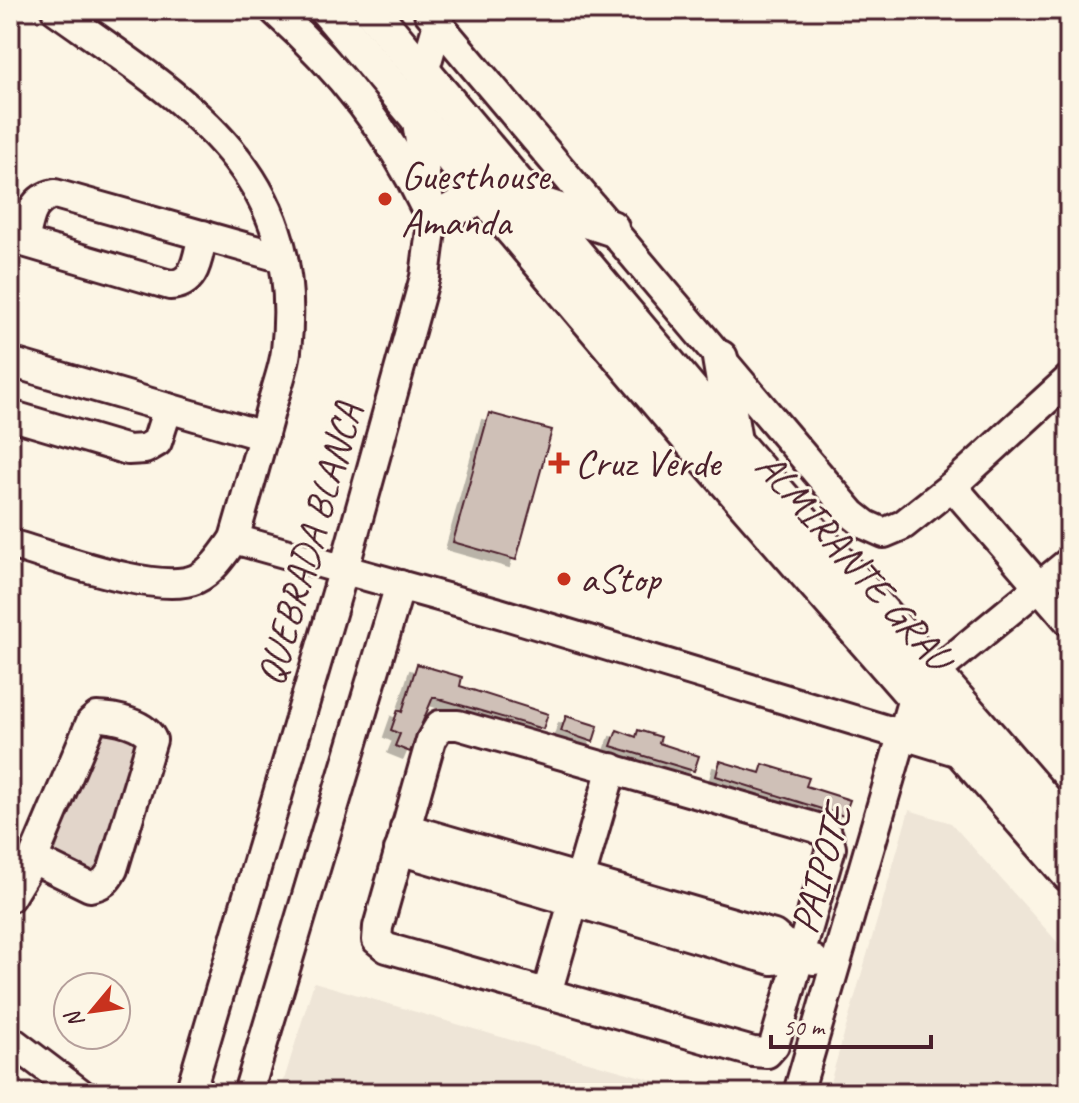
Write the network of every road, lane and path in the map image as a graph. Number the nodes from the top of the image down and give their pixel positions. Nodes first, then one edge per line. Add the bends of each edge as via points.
1 (56, 10) edge
2 (274, 10) edge
3 (327, 10) edge
4 (371, 10) edge
5 (435, 14) edge
6 (424, 72) junction
7 (416, 115) junction
8 (483, 197) junction
9 (532, 202) junction
10 (432, 222) junction
11 (611, 228) junction
12 (203, 235) junction
13 (17, 240) edge
14 (283, 258) junction
15 (720, 358) junction
16 (10, 362) edge
17 (1069, 379) edge
18 (168, 408) junction
19 (10, 415) edge
20 (264, 436) junction
21 (734, 442) junction
22 (952, 486) junction
23 (234, 539) junction
24 (10, 544) edge
25 (1069, 562) edge
26 (344, 569) junction
27 (400, 585) junction
28 (1041, 588) junction
29 (1069, 621) edge
30 (924, 685) junction
31 (902, 735) junction
32 (966, 754) junction
33 (612, 768) junction
34 (1069, 829) edge
35 (402, 839) junction
36 (33, 859) junction
37 (1069, 874) edge
38 (577, 890) junction
39 (10, 897) edge
40 (799, 957) junction
41 (835, 966) junction
42 (547, 993) junction
43 (10, 1040) edge
44 (80, 1093) edge
45 (190, 1093) edge
46 (248, 1093) edge
47 (798, 1093) edge

1 - 14 street via 176,95 241,161 269,208
2 - 10 street via 334,67 370,114
3 - 7 main road, ALMIRANTE GRAU
4 - 6 main road, ALMIRANTE GRAU
5 - 6 street, QUEBRADA BLANCA
5 - 11 street, ALMIRANTE GRAU
6 - 7 street, QUEBRADA BLANCA
6 - 9 main road, ALMIRANTE GRAU
7 - 8 main road, ALMIRANTE GRAU
7 - 10 street, QUEBRADA BLANCA
8 - 10 main road
8 - 30 main road, ALMIRANTE GRAU via 686,435
9 - 11 main road
9 - 21 main road, ALMIRANTE GRAU
10 - 26 street, QUEBRADA BLANCA via 425,277
11 - 15 street, ALMIRANTE GRAU
12 - 13 street via 55,194 33,205
12 - 13 street via 192,277 181,285
12 - 14 street
14 - 20 street via 286,352
15 - 21 main road
15 - 22 street, ALMIRANTE GRAU via 866,525 884,533 903,525
16 - 18 street
17 - 22 street
18 - 19 street via 157,442 128,450
18 - 20 street
20 - 23 street
21 - 30 main road, ALMIRANTE GRAU
22 - 28 street
23 - 24 street via 199,578 181,584 149,583
23 - 26 street
25 - 28 street
26 - 27 street
26 - 45 street, QUEBRADA BLANCA
27 - 31 street
27 - 46 street
28 - 29 street
28 - 30 street
30 - 31 street, PAIPOTE
30 - 32 main road, ALMIRANTE GRAU
30 - 34 main road, ALMIRANTE GRAU
31 - 32 street
31 - 41 street, PAIPOTE
32 - 37 main road, ALMIRANTE GRAU
33 - 35 street via 458,725 440,725
33 - 38 street
33 - 40 street via 817,828 828,836 831,848
35 - 38 street
35 - 42 street via 377,940 387,948
36 - 36 street via 90,887 106,881 152,740 149,733 105,717 91,722
36 - 39 street
38 - 40 street via 772,960
38 - 42 street
40 - 41 street
40 - 42 street via 774,1045 767,1053
41 - 47 street, PAIPOTE
43 - 44 street

